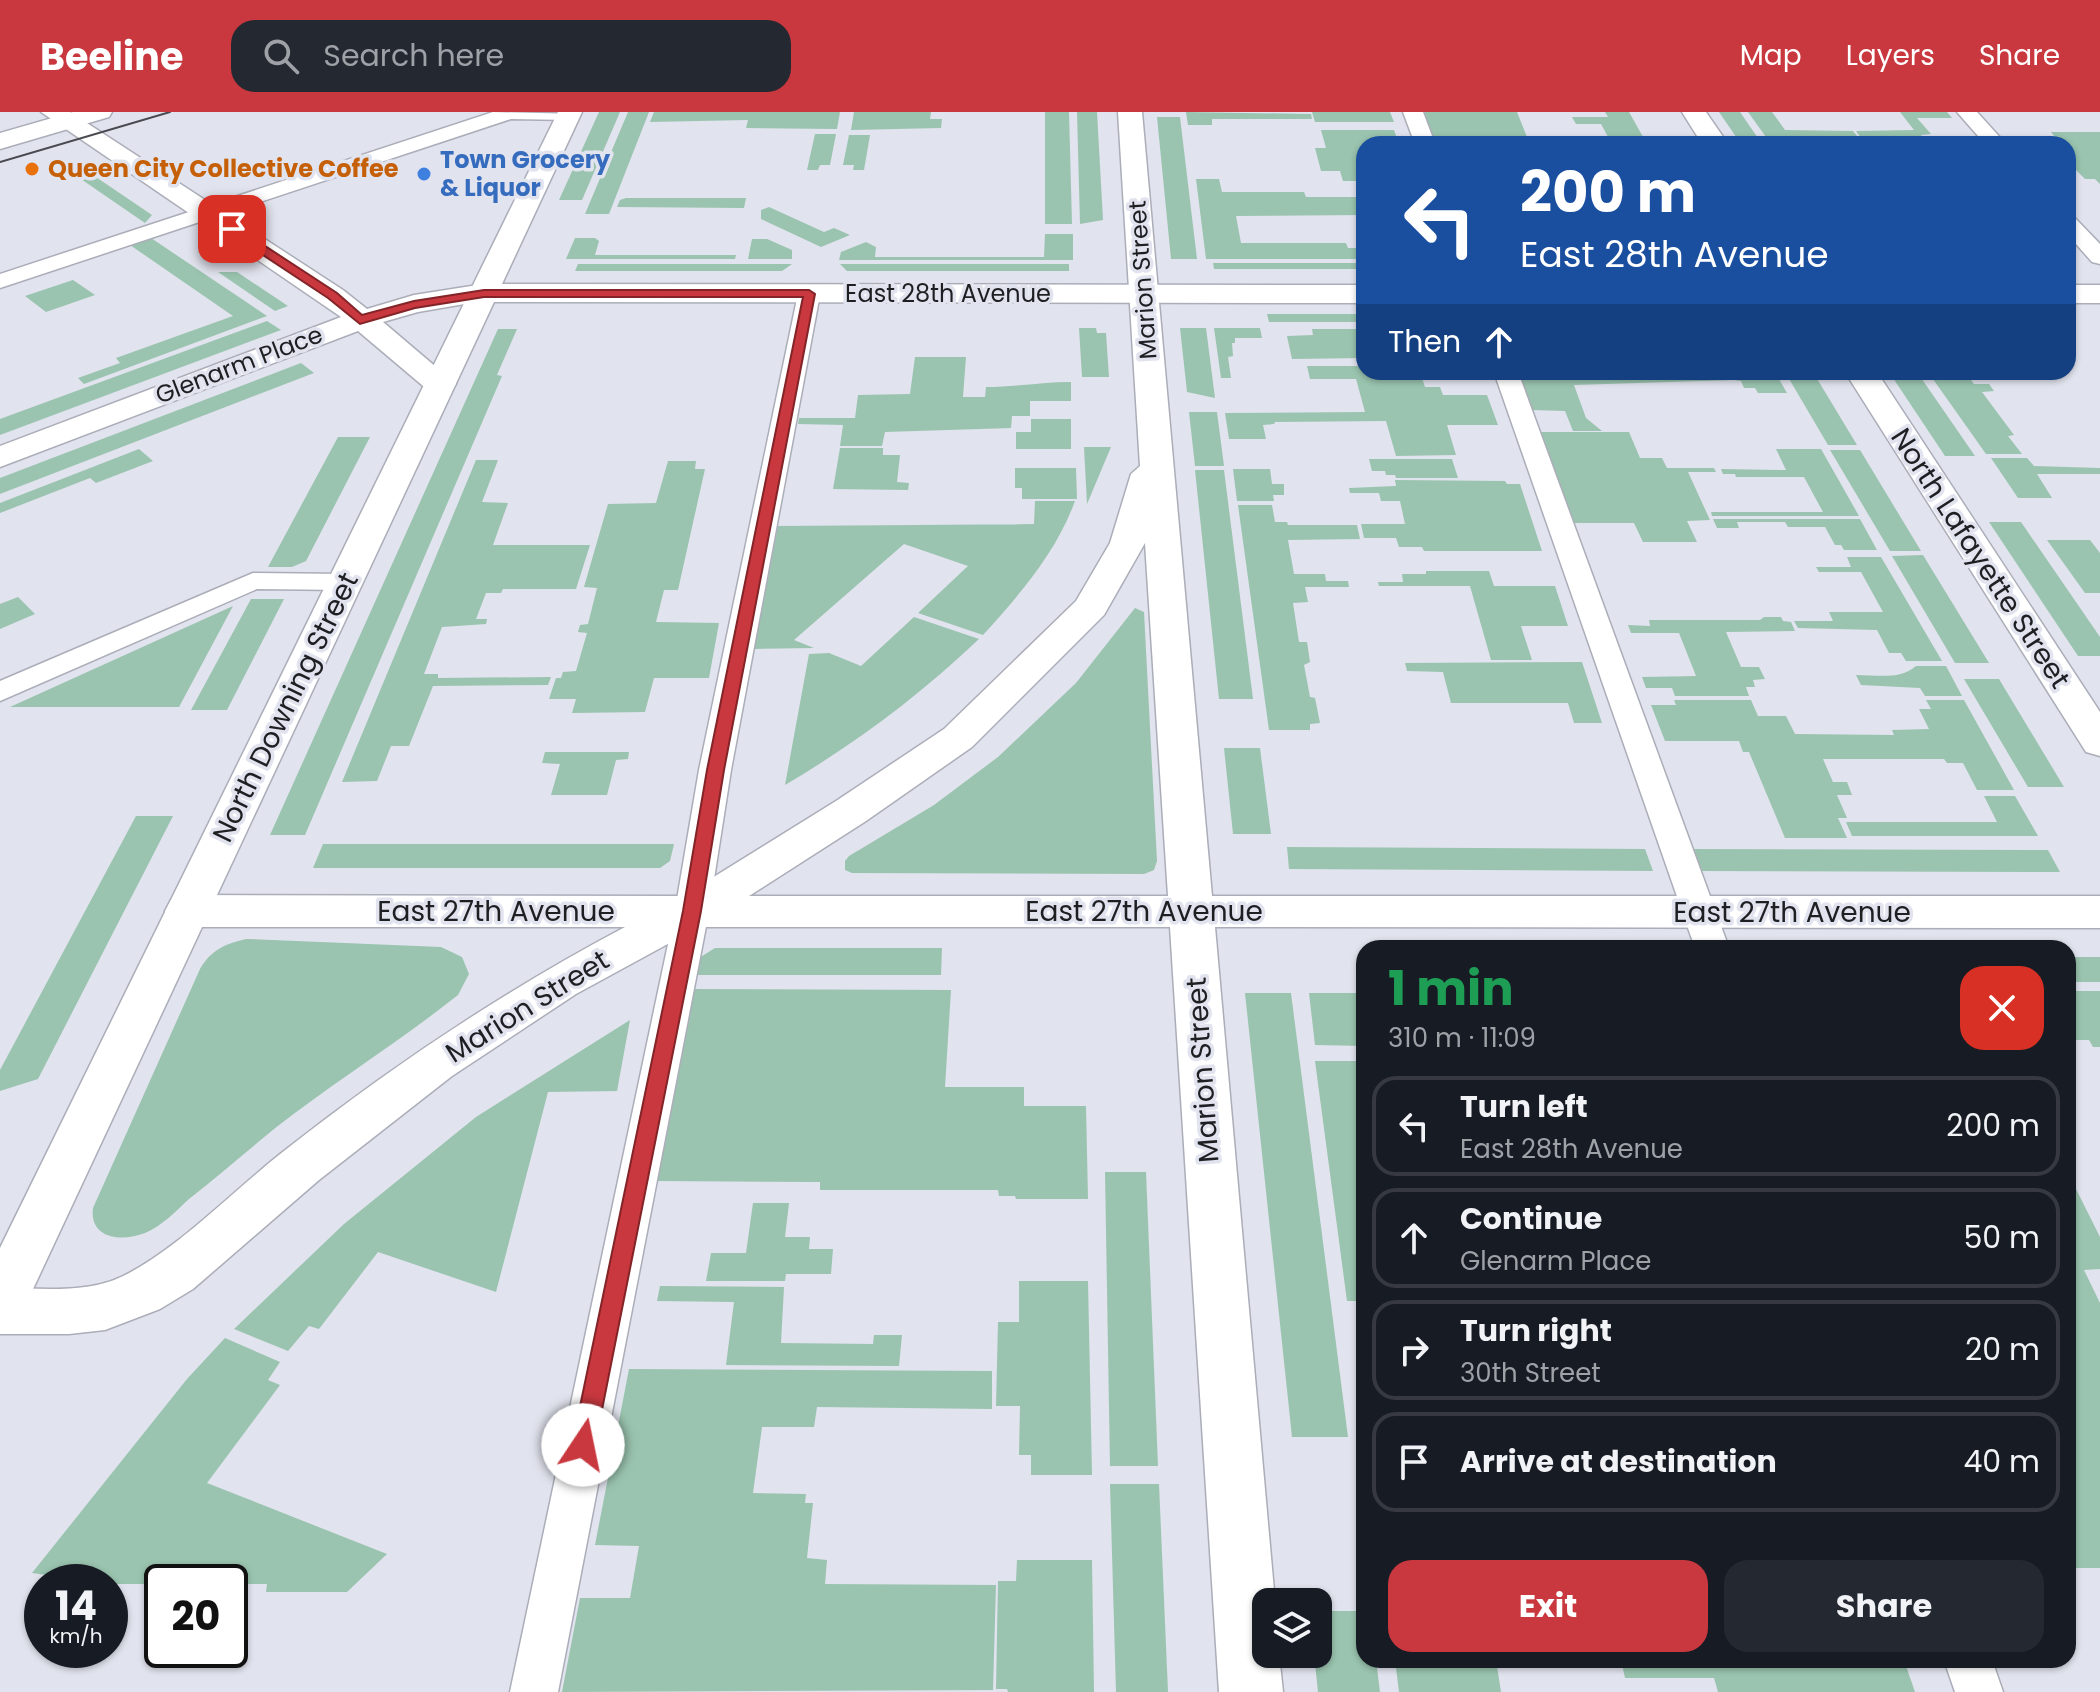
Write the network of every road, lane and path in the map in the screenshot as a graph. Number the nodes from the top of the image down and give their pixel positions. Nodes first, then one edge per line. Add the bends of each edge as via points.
1 (100, 112) edge
2 (1130, 112) edge
3 (1413, 112) edge
4 (1694, 112) edge
5 (1967, 112) edge
6 (570, 113) edge
7 (60, 117) edge
8 (1422, 136) edge
9 (1710, 136) edge
10 (1989, 136) edge
11 (0, 141) edge
12 (206, 213) junction
13 (2076, 231) edge
14 (2100, 257) edge
15 (0, 281) edge
16 (484, 293) junction
17 (809, 294) junction
18 (1144, 294) junction
19 (1356, 294) edge
20 (2076, 294) edge
21 (2100, 294) edge
22 (360, 320) junction
23 (1509, 380) edge
24 (1866, 380) edge
25 (440, 384) junction
26 (1156, 449) junction
27 (0, 457) edge
28 (345, 582) junction
29 (0, 692) edge
30 (2100, 743) edge
31 (187, 911) junction
32 (692, 911) junction
33 (1190, 911) junction
34 (2100, 912) edge
35 (1706, 930) edge
36 (0, 1303) edge
37 (0, 1311) edge
38 (1971, 1668) edge
39 (534, 1692) edge
40 (1251, 1692) edge
41 (1979, 1692) edge

1 - 7 street
2 - 18 street, Marion Street
3 - 8 lane
4 - 9 street
5 - 10 lane
6 - 12 lane via 509,113
6 - 16 street, North Downing Street
7 - 11 street
7 - 12 street
12 - 15 lane
12 - 22 street via 333,296
13 - 14 lane
16 - 17 street, East 28th Avenue
16 - 22 street, Glenarm Place via 414,304
16 - 25 street, North Downing Street
17 - 18 street, East 28th Avenue
17 - 32 lane
18 - 19 street, East 28th Avenue
18 - 26 street, Marion Street
20 - 21 street
22 - 25 street
22 - 27 street, Glenarm Place
23 - 35 lane
24 - 30 street, North Lafayette Street
25 - 28 street, North Downing Street
26 - 32 street, Marion Street via 1128,543 1091,607 958,738
26 - 33 street, Marion Street
28 - 29 lane via 253,581
28 - 31 street, North Downing Street
31 - 32 street, East 27th Avenue
31 - 36 street, North Downing Street
32 - 33 street, East 27th Avenue
32 - 37 street, Marion Street via 560,982 435,1063 174,1273 141,1293 93,1308
32 - 39 lane
33 - 35 street, East 27th Avenue
33 - 40 street, Marion Street
34 - 35 street, East 27th Avenue
38 - 41 lane

